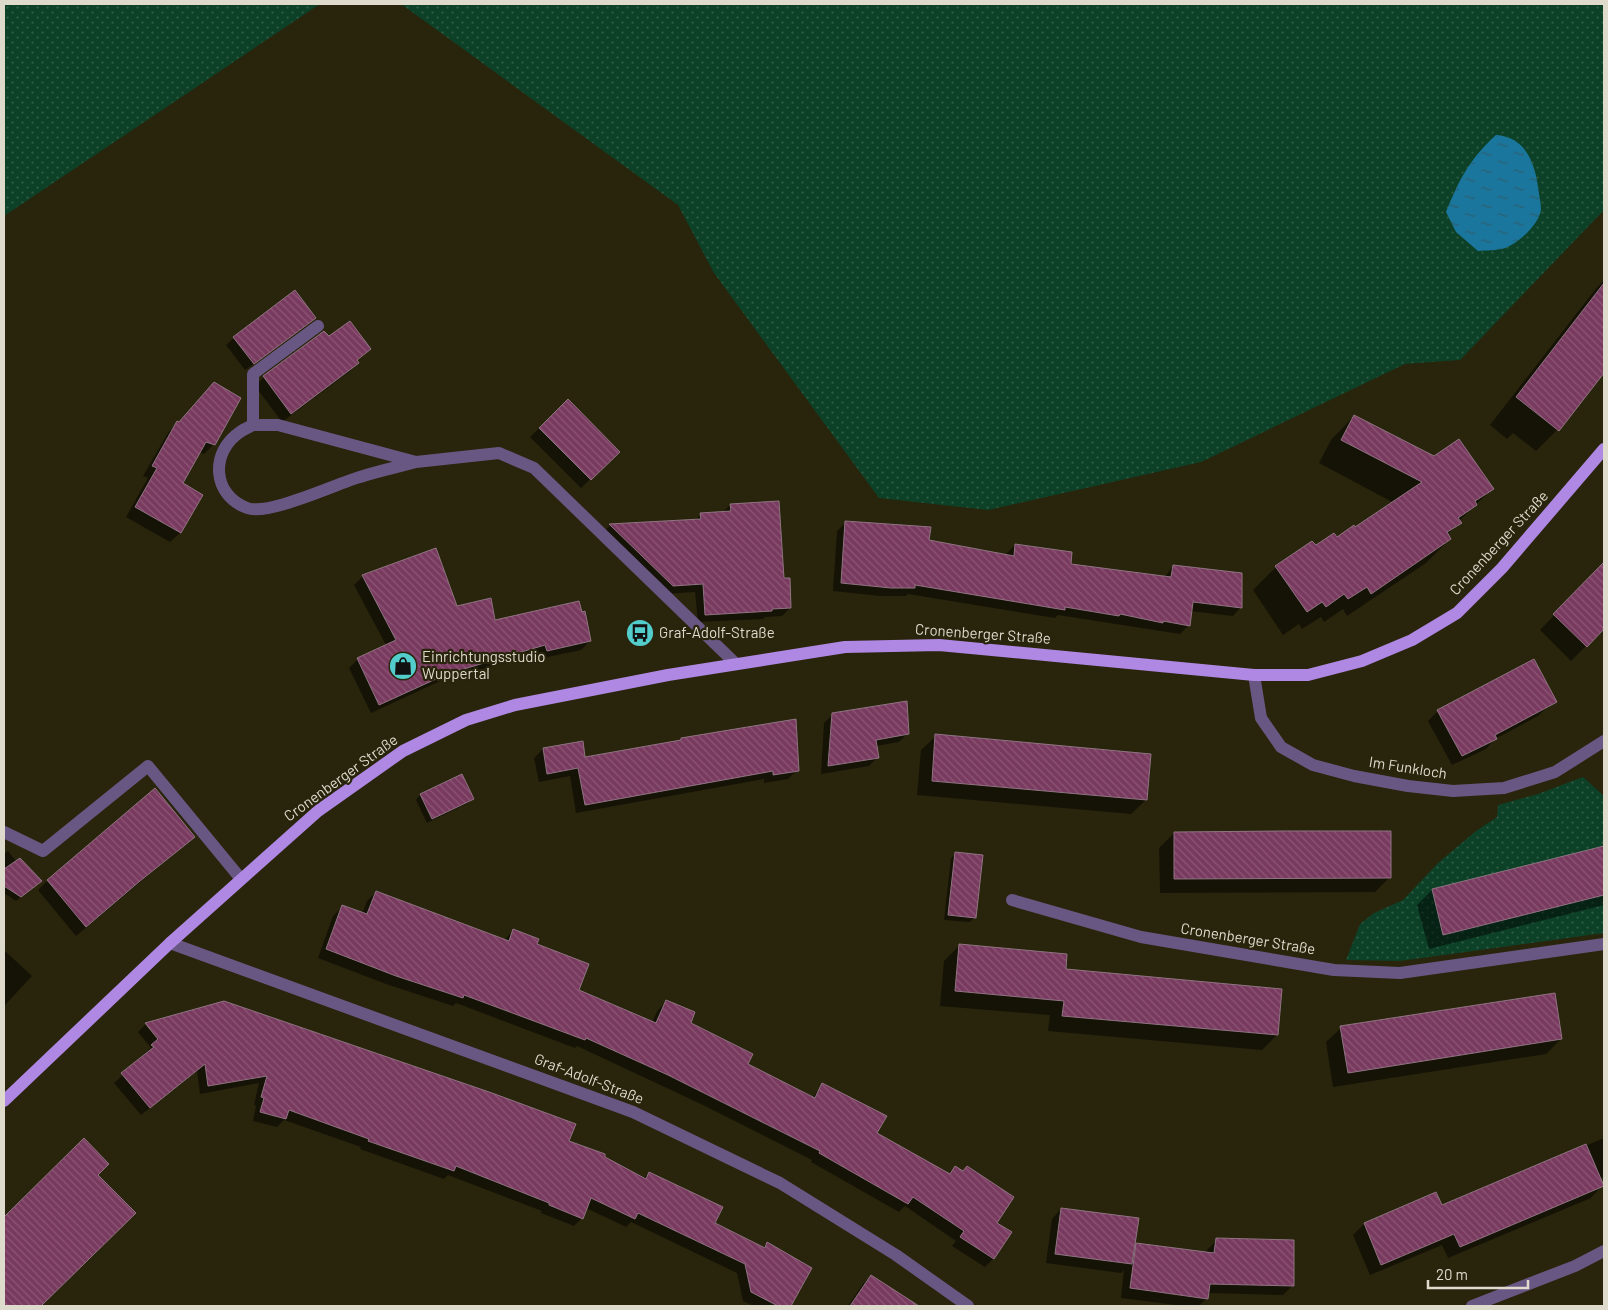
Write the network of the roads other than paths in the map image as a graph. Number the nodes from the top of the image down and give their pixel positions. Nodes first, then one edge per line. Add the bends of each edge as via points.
1 (318, 326) dead end
2 (254, 425) junction
3 (1604, 449) edge
4 (416, 462) junction
5 (736, 664) junction
6 (1254, 675) junction
7 (1604, 742) edge
8 (4, 832) edge
9 (241, 878) junction
10 (1012, 900) dead end
11 (170, 943) junction
12 (1604, 944) edge
13 (4, 1101) edge
14 (1604, 1251) edge
15 (968, 1306) edge
16 (1472, 1306) edge

1 - 2 street via 253,374
2 - 4 street via 278,425
2 - 4 street via 239,432 226,446 219,464 219,482 232,501 249,509 269,509 361,476
3 - 6 main road, Cronenberger Straße via 1502,568 1457,613 1412,640 1362,661 1308,675
4 - 5 street via 499,453 534,468
5 - 6 main road, Cronenberger Straße via 846,647 939,645
5 - 9 main road, Cronenberger Straße via 515,705 466,720 403,751 318,812
6 - 7 street, Im Funkloch via 1262,718 1281,747 1313,765 1354,776 1453,791 1504,788 1555,772
8 - 9 street via 43,852 148,766
9 - 11 main road, Cronenberger Straße
10 - 12 street, Cronenberger Straße via 1141,938 1334,970 1400,973
11 - 13 main road, Cronenberger Straße
11 - 15 street, Graf-Adolf-Straße via 634,1112 780,1183 896,1255
14 - 16 street via 1575,1266

